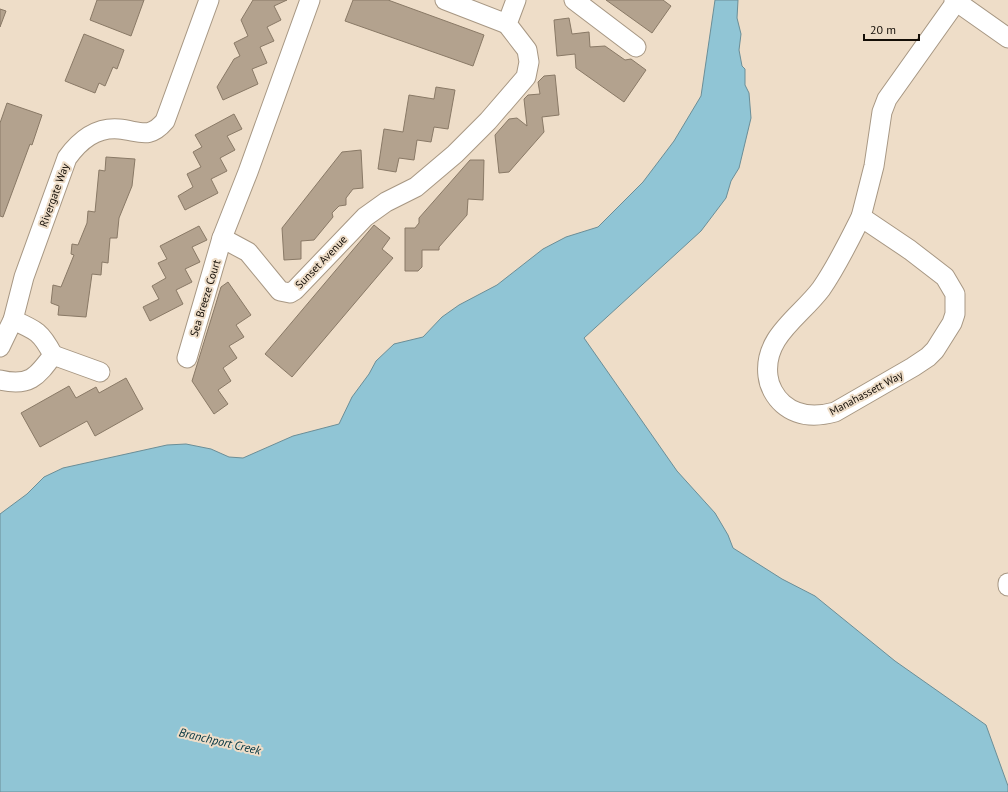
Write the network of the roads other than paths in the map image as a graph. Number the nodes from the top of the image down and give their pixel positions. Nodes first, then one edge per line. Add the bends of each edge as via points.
1 (209, 0) edge
2 (310, 0) edge
3 (445, 0) edge
4 (516, 0) edge
5 (574, 0) edge
6 (955, 1) edge
7 (507, 24) junction
8 (1008, 38) edge
9 (636, 47) dead end
10 (861, 217) junction
11 (222, 238) junction
12 (13, 320) junction
13 (0, 347) edge
14 (53, 355) junction
15 (187, 358) dead end
16 (100, 372) dead end
17 (0, 380) edge
18 (1008, 583) edge
19 (1008, 586) edge

1 - 12 street, Rivergate Way via 165,120 159,128 141,133 119,129 104,130 89,135 76,145 67,158 24,277
2 - 11 street
3 - 7 street
4 - 7 street
5 - 9 street
6 - 8 street
6 - 10 street, Manahassett Way via 887,99 882,112 874,166
7 - 11 street, Sunset Avenue via 527,50 529,62 526,77 455,154 416,187 386,202 365,217 295,290 290,293 280,292 248,252
10 - 10 street, Manahassett Way via 837,264 820,289 775,339 769,350 766,365 768,381 779,400 797,413 822,416 835,412 907,371 935,350 952,323 956,304 951,285 945,277
11 - 15 street, Sea Breeze Court
12 - 13 street, Rivergate Way
12 - 14 street via 43,336
14 - 16 street
14 - 17 street via 40,374 14,384
18 - 19 street

